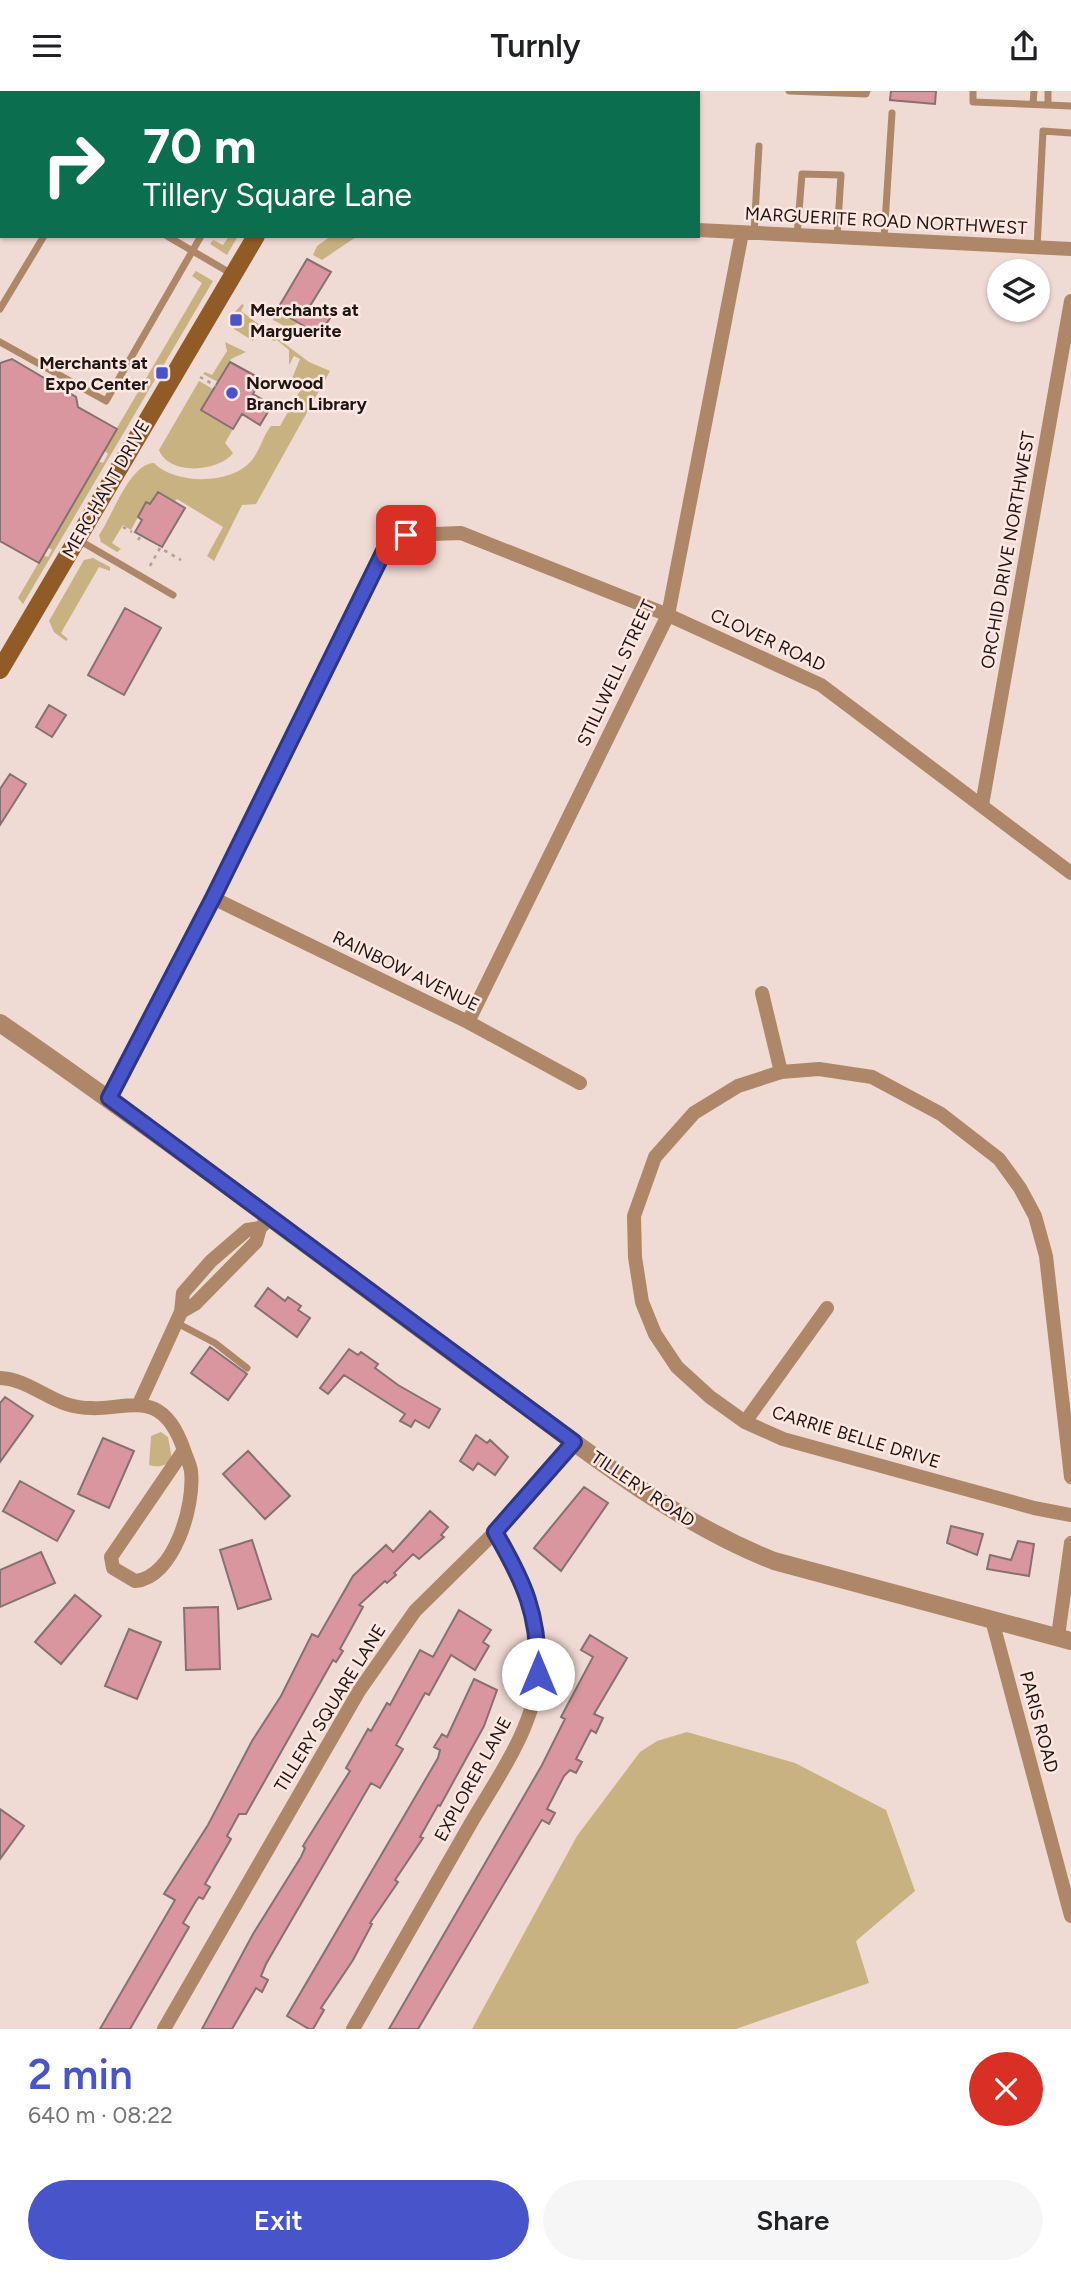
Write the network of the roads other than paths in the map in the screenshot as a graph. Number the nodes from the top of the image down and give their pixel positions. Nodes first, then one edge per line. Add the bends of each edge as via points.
1 (789, 91) edge
2 (867, 91) edge
3 (973, 91) edge
4 (1034, 91) edge
5 (1048, 91) edge
6 (816, 92) edge
7 (1033, 104) junction
8 (1048, 105) junction
9 (1071, 106) edge
10 (892, 113) dead end
11 (1071, 133) edge
12 (760, 146) dead end
13 (700, 230) edge
14 (748, 233) junction
15 (797, 236) junction
16 (43, 238) edge
17 (171, 238) edge
18 (200, 238) edge
19 (255, 238) edge
20 (837, 238) junction
21 (884, 240) junction
22 (1037, 248) junction
23 (1071, 249) edge
24 (192, 250) junction
25 (232, 275) junction
26 (1071, 301) edge
27 (0, 309) edge
28 (0, 342) edge
29 (77, 539) junction
30 (173, 595) dead end
31 (668, 615) junction
32 (0, 670) edge
33 (982, 804) junction
34 (1071, 873) edge
35 (213, 898) junction
36 (762, 993) dead end
37 (468, 1022) junction
38 (0, 1023) edge
39 (781, 1072) junction
40 (580, 1083) dead end
41 (109, 1098) junction
42 (265, 1223) junction
43 (827, 1308) dead end
44 (179, 1317) junction
45 (1064, 1356) edge
46 (247, 1368) dead end
47 (0, 1378) edge
48 (139, 1404) junction
49 (744, 1422) junction
50 (574, 1442) junction
51 (184, 1450) junction
52 (1071, 1477) edge
53 (1071, 1515) edge
54 (495, 1532) junction
55 (1071, 1543) edge
56 (992, 1620) junction
57 (1064, 1638) edge
58 (1071, 1916) edge
59 (164, 2029) edge
60 (353, 2029) edge

1 - 6 lane
2 - 6 lane
3 - 7 lane via 973,102
4 - 7 lane
5 - 8 lane
7 - 8 lane
8 - 9 lane
10 - 21 lane
11 - 22 lane via 1043,131
12 - 14 lane
13 - 14 street, MARGUERITE ROAD NORTHWEST
14 - 15 street, MARGUERITE ROAD NORTHWEST
14 - 31 street, STILLWELL STREET
15 - 20 street, MARGUERITE ROAD NORTHWEST
15 - 20 lane via 803,174 841,175
16 - 27 lane
17 - 24 lane
18 - 24 lane
19 - 25 main road, MERCHANT DRIVE
20 - 21 street, MARGUERITE ROAD NORTHWEST
21 - 22 street, MARGUERITE ROAD NORTHWEST
22 - 23 street, MARGUERITE ROAD NORTHWEST
24 - 25 lane
24 - 28 lane via 106,401
25 - 29 main road, MERCHANT DRIVE
26 - 33 street, ORCHID DRIVE NORTHWEST
29 - 30 lane
29 - 32 main road, MERCHANT DRIVE
31 - 33 street, CLOVER ROAD via 821,685
31 - 35 street, CLOVER ROAD via 461,533 406,535 385,549
31 - 37 street, STILLWELL STREET
33 - 34 street, CLOVER ROAD
35 - 37 street, RAINBOW AVENUE
35 - 41 street
36 - 39 street
37 - 40 street, RAINBOW AVENUE
38 - 41 street, TILLERY ROAD
39 - 45 street, CARRIE BELLE DRIVE via 819,1069 872,1077 941,1114 999,1159 1035,1216
39 - 49 street, CARRIE BELLE DRIVE via 738,1086 694,1113 655,1157 634,1216 642,1302 655,1334 677,1367
41 - 42 street, TILLERY ROAD
42 - 44 street via 256,1242
42 - 50 street, TILLERY ROAD
43 - 49 street
44 - 46 lane
44 - 48 street
45 - 52 street, CARRIE BELLE DRIVE
47 - 48 street via 11,1378 81,1407
48 - 51 street via 167,1416
49 - 53 street, CARRIE BELLE DRIVE via 797,1443
50 - 54 street, TILLERY SQUARE LANE
50 - 56 street, TILLERY ROAD via 727,1543 774,1561
51 - 51 street via 191,1470 191,1493 180,1538 153,1574 135,1581 114,1568 111,1557
54 - 59 street, TILLERY SQUARE LANE via 415,1612 376,1664
54 - 60 street, EXPLORER LANE via 518,1571 536,1622 534,1700 513,1749
55 - 57 street
56 - 57 street, TILLERY ROAD
56 - 58 street, PARIS ROAD

